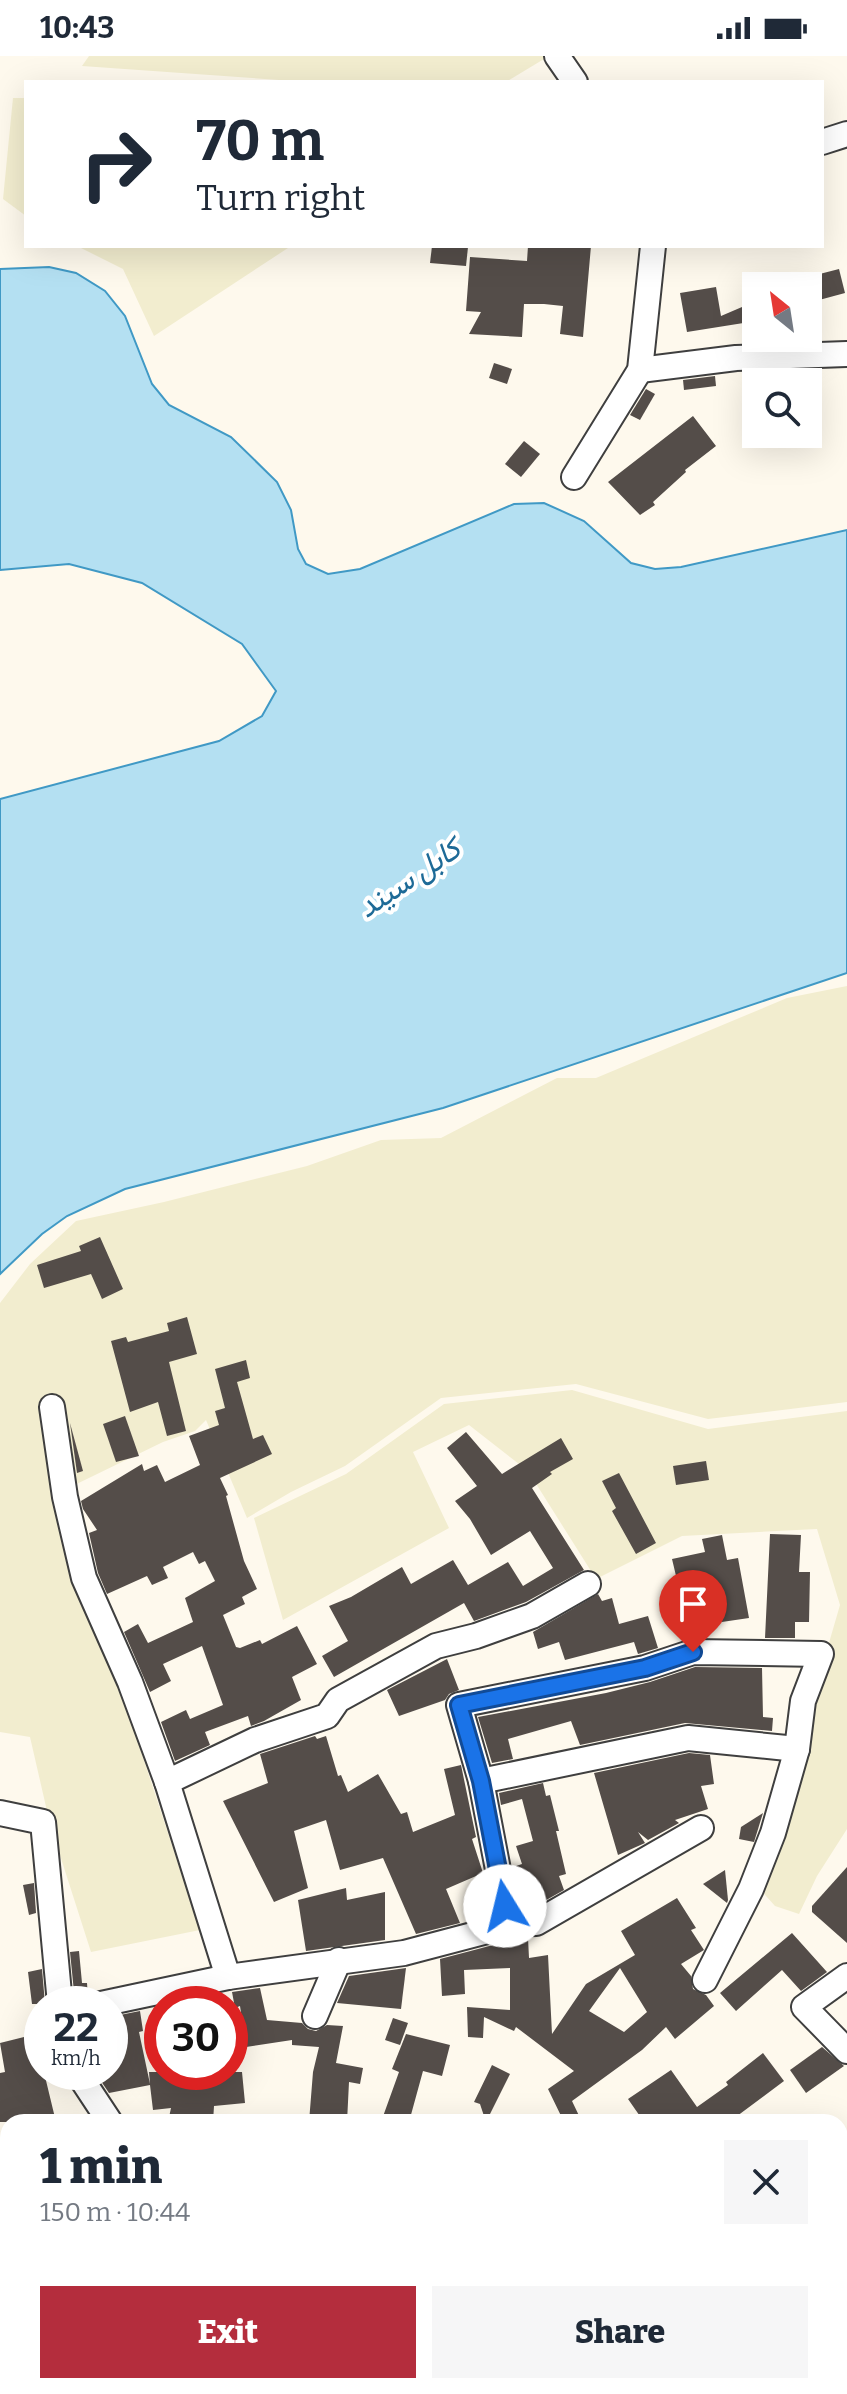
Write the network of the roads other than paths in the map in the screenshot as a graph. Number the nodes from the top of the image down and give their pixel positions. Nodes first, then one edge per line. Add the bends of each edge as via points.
1 (557, 56) edge
2 (574, 80) edge
3 (847, 134) edge
4 (824, 141) edge
5 (653, 248) edge
6 (847, 354) edge
7 (640, 370) junction
8 (574, 477) dead end
9 (52, 1407) dead end
10 (588, 1584) dead end
11 (797, 1749) junction
12 (481, 1781) junction
13 (167, 1782) junction
14 (0, 1813) edge
15 (701, 1828) dead end
16 (514, 1924) junction
17 (339, 1960) junction
18 (847, 1976) edge
19 (228, 1977) junction
20 (705, 1980) dead end
21 (58, 1986) edge
22 (128, 1998) edge
23 (315, 2016) dead end
24 (847, 2051) edge
25 (89, 2090) edge
26 (105, 2114) edge

1 - 2 street
3 - 4 street
5 - 7 street
6 - 7 street via 736,358
7 - 8 street
9 - 13 street via 84,1578
10 - 13 street via 532,1616 436,1646 338,1700 327,1716 255,1740
11 - 12 street via 688,1738
11 - 12 street via 803,1701 821,1654 693,1652 645,1668 459,1705
11 - 20 street via 751,1889
12 - 16 street via 505,1906
13 - 19 street
14 - 21 street via 43,1822
15 - 16 street via 536,1923
16 - 17 street via 404,1953
17 - 19 street
17 - 23 street
18 - 24 street via 804,2007
19 - 22 street
25 - 26 street

